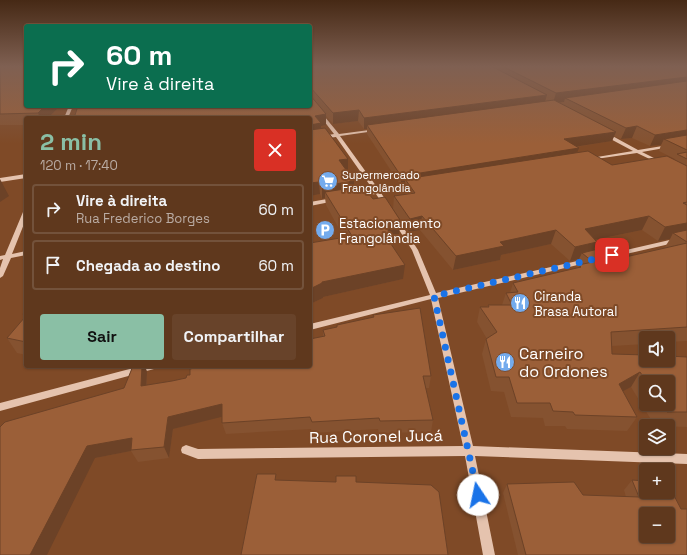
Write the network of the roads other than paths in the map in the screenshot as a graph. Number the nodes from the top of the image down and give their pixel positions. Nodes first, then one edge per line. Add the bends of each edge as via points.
1 (312, 103) edge
2 (384, 129) edge
3 (598, 130) edge
4 (338, 136) junction
5 (312, 140) edge
6 (687, 142) edge
7 (637, 151) junction
8 (587, 159) edge
9 (661, 164) edge
10 (24, 176) edge
11 (0, 180) edge
12 (421, 185) edge
13 (378, 192) junction
14 (354, 196) edge
15 (339, 199) edge
16 (312, 204) edge
17 (24, 217) edge
18 (687, 238) edge
19 (24, 253) edge
20 (8, 256) junction
21 (0, 258) edge
22 (0, 276) edge
23 (434, 296) junction
24 (312, 326) edge
25 (146, 368) edge
26 (0, 407) edge
27 (186, 450) dead end
28 (469, 451) junction
29 (687, 459) edge
30 (489, 555) edge

1 - 4 street
2 - 4 street
3 - 7 street
4 - 5 street
4 - 13 street
6 - 7 street
7 - 8 street
7 - 9 street
10 - 11 street
12 - 13 street
13 - 14 street
13 - 23 street via 415,250
15 - 16 street
17 - 20 street
18 - 23 street
19 - 20 street
20 - 21 street
20 - 22 street
23 - 24 street
23 - 28 street
25 - 26 street
27 - 28 street, Rua Coronel Jucá via 198,454
28 - 29 street, Rua Coronel Jucá
28 - 30 street

